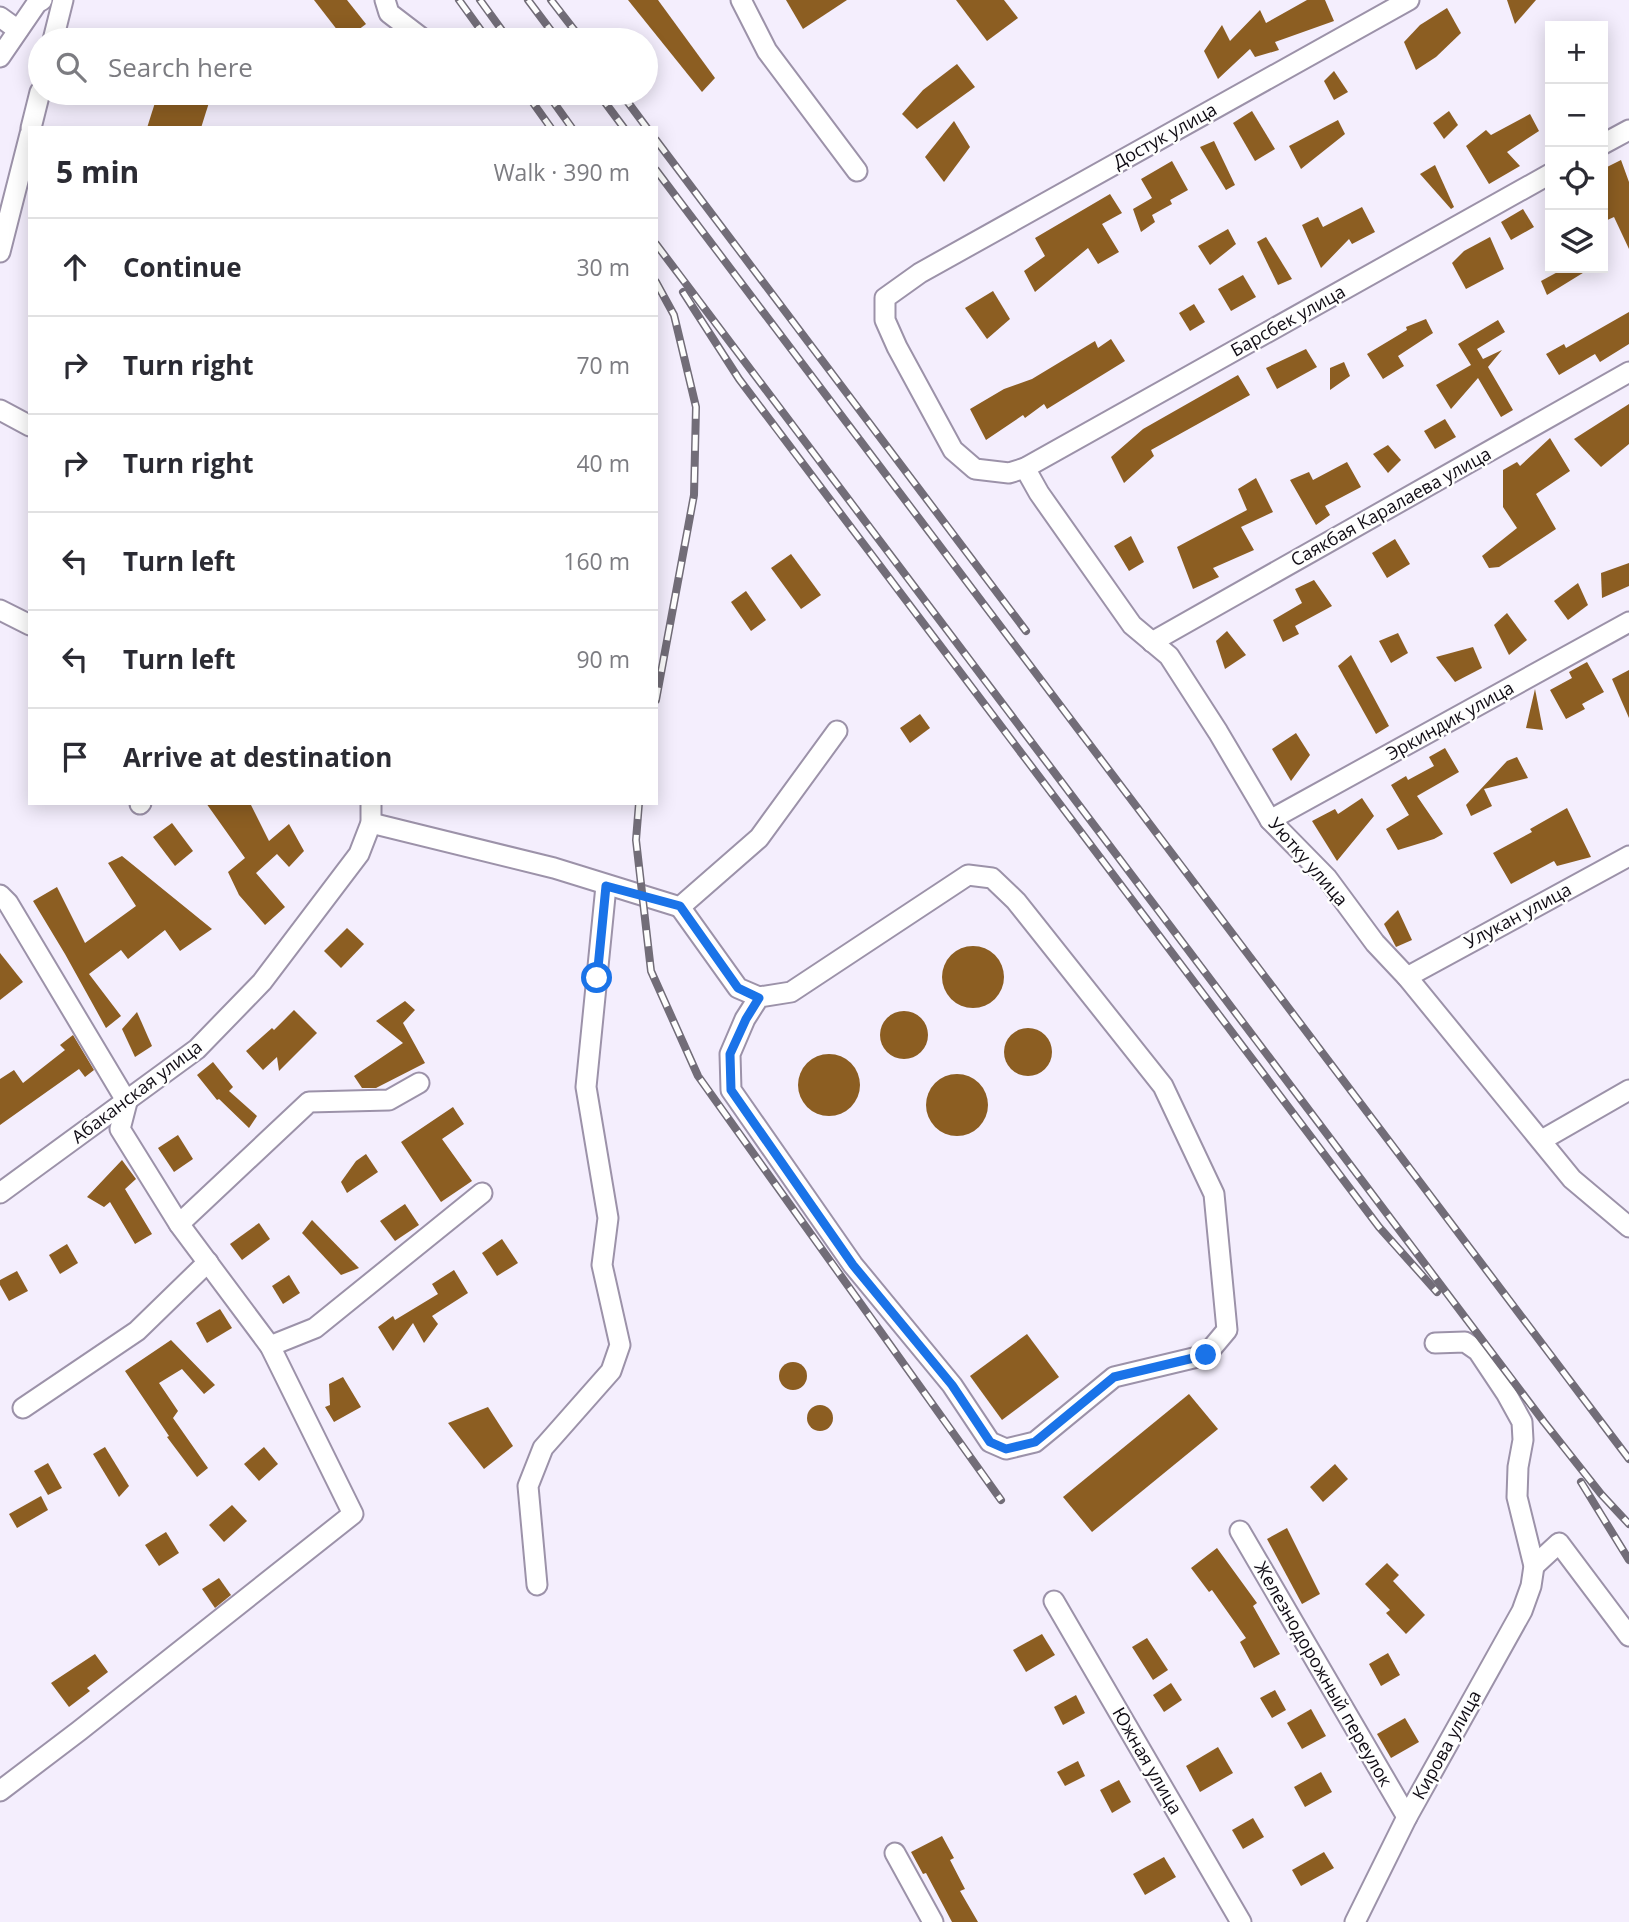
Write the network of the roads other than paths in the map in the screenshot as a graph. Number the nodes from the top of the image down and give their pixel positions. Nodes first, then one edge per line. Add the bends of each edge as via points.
1 (42, 0) edge
2 (64, 0) edge
3 (385, 0) edge
4 (741, 0) edge
5 (1409, 0) edge
6 (0, 17) edge
7 (56, 28) edge
8 (409, 28) edge
9 (19, 30) junction
10 (0, 57) edge
11 (37, 105) edge
12 (32, 126) edge
13 (1629, 130) edge
14 (28, 141) edge
15 (1608, 142) edge
16 (857, 171) dead end
17 (1545, 177) edge
18 (2, 233) edge
19 (1629, 372) edge
20 (0, 410) edge
21 (28, 425) edge
22 (1025, 468) junction
23 (0, 610) edge
24 (1629, 622) edge
25 (28, 624) edge
26 (1152, 642) junction
27 (836, 731) dead end
28 (371, 813) edge
29 (1270, 820) junction
30 (1629, 856) edge
31 (606, 886) junction
32 (0, 895) edge
33 (680, 906) junction
34 (1407, 977) junction
35 (759, 998) junction
36 (419, 1083) dead end
37 (1629, 1090) edge
38 (127, 1102) junction
39 (1542, 1140) junction
40 (482, 1193) dead end
41 (0, 1194) edge
42 (179, 1224) junction
43 (1629, 1227) edge
44 (208, 1262) junction
45 (1435, 1343) dead end
46 (270, 1346) junction
47 (23, 1408) dead end
48 (1240, 1531) dead end
49 (1534, 1566) junction
50 (537, 1586) dead end
51 (1054, 1601) dead end
52 (1629, 1636) edge
53 (0, 1791) edge
54 (1407, 1817) junction
55 (895, 1853) dead end
56 (933, 1922) edge
57 (1241, 1922) edge
58 (1355, 1922) edge

1 - 9 street
2 - 7 street
3 - 8 street via 389,13
4 - 16 street via 767,51
5 - 22 street, Достук улица via 920,273 885,298 885,320 897,347 953,450 975,470 1009,473
6 - 9 street
9 - 10 street
11 - 12 street
13 - 15 street
14 - 18 street
17 - 22 street, Барсбек улица
19 - 26 street, Саякбая Каралаева улица
20 - 21 street
22 - 26 street, Уютку улица via 1132,625
23 - 25 street
24 - 29 street, Эркиндик улица
26 - 29 street, Уютку улица via 1169,656
27 - 33 street via 759,838
28 - 31 street
28 - 38 street, Абаканская улица via 359,855 262,982 197,1049
29 - 34 street, Уютку улица via 1327,878 1374,943
30 - 34 street, Улукан улица
31 - 33 street
31 - 50 street via 586,1087 608,1218 602,1265 620,1345 611,1371 543,1448 528,1486
32 - 38 street
33 - 35 street via 738,988
34 - 39 street, Уютку улица
35 - 35 street via 791,992 968,875 992,878 1016,901 1163,1086 1214,1194 1227,1330 1206,1355 1114,1377 1035,1442 1006,1449 990,1442 952,1385 853,1265 731,1090 730,1054
36 - 42 street via 389,1100 309,1102
37 - 39 street
38 - 41 street, Абаканская улица
38 - 42 street via 120,1129
39 - 43 street, Уютку улица via 1572,1179
40 - 46 street via 315,1328
42 - 44 street
44 - 46 street
44 - 47 street via 137,1331
45 - 49 street via 1465,1342 1478,1351 1522,1422 1517,1497
46 - 53 street via 353,1514
48 - 54 street, Железнодорожный переулок
49 - 52 street via 1559,1543
49 - 54 street, Кирова улица via 1522,1611
51 - 57 street, Южная улица
54 - 58 street, Кирова улица
55 - 56 street

